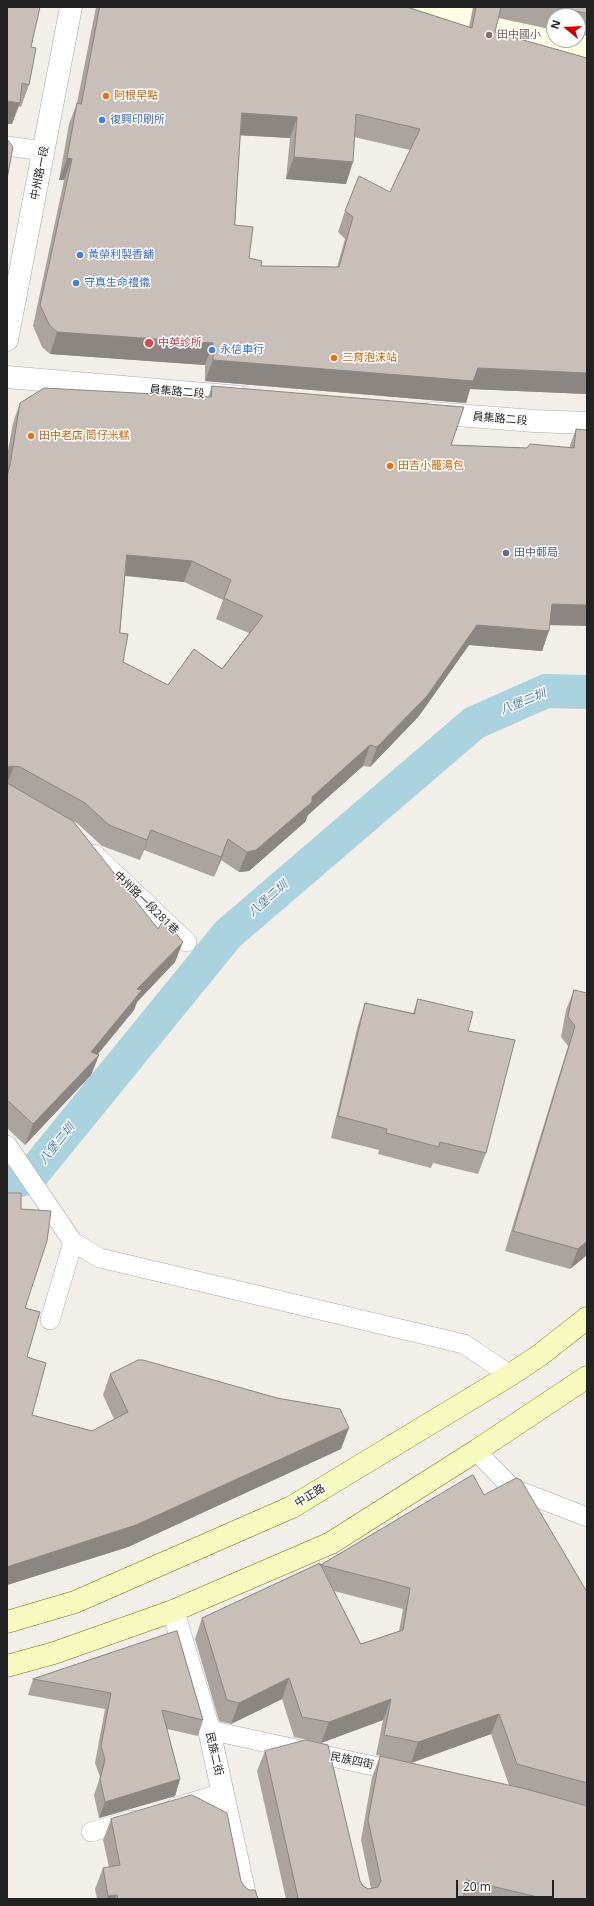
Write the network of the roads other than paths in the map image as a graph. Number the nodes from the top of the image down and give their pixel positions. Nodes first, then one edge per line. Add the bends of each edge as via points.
1 (71, 7) edge
2 (7, 146) edge
3 (44, 150) junction
4 (7, 340) edge
5 (7, 377) edge
6 (260, 399) edge
7 (409, 411) edge
8 (587, 423) edge
9 (84, 844) edge
10 (187, 942) dead end
11 (8, 1146) edge
12 (73, 1242) junction
13 (587, 1318) edge
14 (50, 1320) dead end
15 (510, 1375) junction
16 (587, 1377) edge
17 (476, 1451) junction
18 (587, 1517) edge
19 (173, 1611) junction
20 (7, 1622) edge
21 (7, 1666) edge
22 (209, 1730) junction
23 (330, 1756) junction
24 (422, 1776) edge
25 (335, 1779) edge
26 (222, 1793) junction
27 (91, 1832) dead end
28 (246, 1899) edge

1 - 3 street, 中州路一段
2 - 3 lane
3 - 4 street, 中州路一段
5 - 6 street, 員集路二段
7 - 8 street, 員集路二段
9 - 10 lane, 中州路一段281巷
11 - 12 lane
12 - 14 lane
12 - 15 lane via 100,1258 464,1344
13 - 15 main road, 中正路
15 - 20 main road, 中正路 via 292,1507 75,1602
16 - 17 main road
17 - 18 lane via 512,1488
17 - 19 main road via 332,1543
19 - 21 main road via 54,1653
19 - 22 street, 民族二街
22 - 23 lane, 民族四街
22 - 26 street, 民族二街
23 - 24 lane, 民族四街
23 - 25 lane
26 - 27 lane
26 - 28 street, 民族二街

